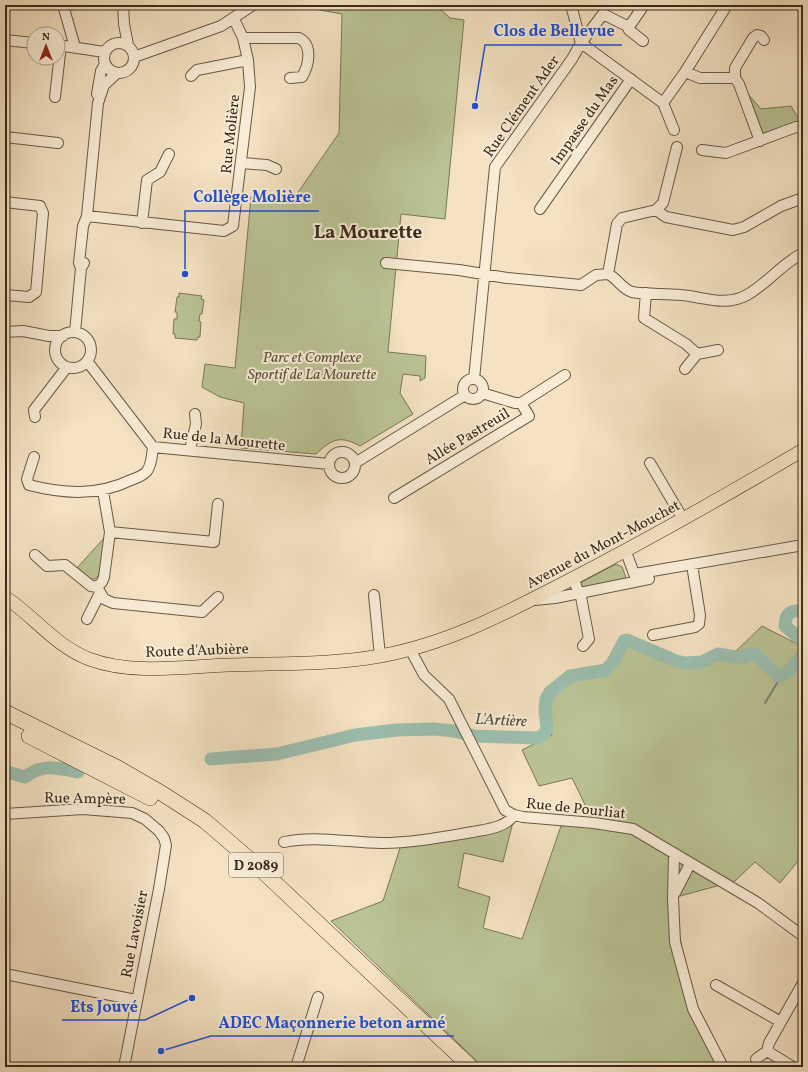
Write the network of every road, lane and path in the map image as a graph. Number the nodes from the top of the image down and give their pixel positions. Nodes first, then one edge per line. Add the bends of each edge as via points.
1 (63, 5) edge
2 (123, 5) edge
3 (253, 5) edge
4 (571, 5) edge
5 (644, 5) edge
6 (727, 5) edge
7 (234, 19) junction
8 (124, 24) junction
9 (626, 26) junction
10 (243, 38) junction
11 (760, 38) dead end
12 (5, 40) edge
13 (644, 41) dead end
14 (26, 42) edge
15 (115, 43) junction
16 (581, 43) junction
17 (128, 45) junction
18 (66, 46) edge
19 (75, 47) junction
20 (104, 52) junction
21 (134, 57) junction
22 (248, 60) junction
23 (105, 64) junction
24 (57, 66) edge
25 (685, 72) junction
26 (117, 73) junction
27 (191, 76) dead end
28 (290, 78) dead end
29 (735, 78) junction
30 (631, 79) junction
31 (55, 97) dead end
32 (663, 103) junction
33 (98, 104) junction
34 (803, 128) edge
35 (674, 130) dead end
36 (5, 137) edge
37 (760, 140) junction
38 (58, 143) dead end
39 (677, 147) dead end
40 (702, 150) dead end
41 (169, 154) dead end
42 (242, 163) junction
43 (276, 169) dead end
44 (803, 198) edge
45 (5, 202) edge
46 (540, 209) dead end
47 (656, 210) junction
48 (86, 219) junction
49 (142, 223) junction
50 (803, 253) edge
51 (386, 263) dead end
52 (608, 274) junction
53 (485, 275) junction
54 (646, 293) junction
55 (5, 294) edge
56 (5, 332) edge
57 (75, 332) junction
58 (16, 333) junction
59 (63, 336) junction
60 (55, 349) junction
61 (718, 350) dead end
62 (697, 354) junction
63 (87, 362) junction
64 (67, 367) junction
65 (685, 368) dead end
66 (565, 375) dead end
67 (474, 379) junction
68 (482, 393) junction
69 (465, 396) junction
70 (521, 403) junction
71 (195, 414) dead end
72 (35, 417) dead end
73 (153, 447) junction
74 (190, 450) junction
75 (803, 450) edge
76 (34, 457) dead end
77 (355, 463) junction
78 (650, 463) dead end
79 (329, 464) junction
80 (103, 490) junction
81 (394, 498) dead end
82 (218, 504) dead end
83 (683, 519) junction
84 (110, 532) junction
85 (803, 545) edge
86 (626, 552) junction
87 (35, 555) dead end
88 (692, 568) junction
89 (578, 576) junction
90 (636, 578) junction
91 (98, 590) junction
92 (574, 594) junction
93 (374, 595) dead end
94 (5, 597) edge
95 (218, 597) dead end
96 (531, 600) junction
97 (87, 618) dead end
98 (653, 635) dead end
99 (583, 646) dead end
100 (410, 649) junction
101 (380, 656) junction
102 (5, 712) edge
103 (5, 724) edge
104 (5, 814) edge
105 (514, 815) junction
106 (159, 831) joint
107 (284, 842) dead end
108 (674, 854) junction
109 (690, 864) junction
110 (673, 898) junction
111 (803, 936) edge
112 (5, 974) edge
113 (803, 983) edge
114 (716, 985) dead end
115 (318, 997) dead end
116 (136, 1000) junction
117 (781, 1022) junction
118 (767, 1051) junction
119 (756, 1059) dead end
120 (124, 1067) edge
121 (296, 1067) edge
122 (457, 1067) edge
123 (471, 1067) edge
124 (723, 1067) edge
125 (793, 1067) edge

1 - 19 street
2 - 8 street
3 - 7 street
4 - 16 street
5 - 9 street via 631,24
6 - 25 street
7 - 10 street, Rue Molière
7 - 21 street
8 - 15 street
8 - 17 street
9 - 13 street
9 - 16 street, Rue Clément Ader via 603,14
10 - 22 street, Rue Molière
10 - 28 street via 299,38 305,41 308,48 307,67 302,76
11 - 29 street via 753,38 735,68
12 - 14 street
15 - 17 street
15 - 20 street
16 - 30 street, Impasse du Mas
16 - 53 street, Rue Clément Ader via 495,167
17 - 21 street
18 - 19 street
19 - 20 street
20 - 23 street
21 - 26 street via 129,69
22 - 27 street via 197,70
22 - 42 street, Rue Molière via 250,87
23 - 26 street
23 - 33 street via 99,80
24 - 31 street
25 - 29 street via 700,78
25 - 32 street
26 - 33 street via 104,85
29 - 37 street
30 - 32 street
30 - 46 street, Impasse du Mas
32 - 35 street
33 - 48 street
34 - 37 street via 796,127
36 - 38 street
37 - 40 street via 726,152
39 - 47 street via 667,194
41 - 49 street via 160,172 147,180
42 - 43 street via 268,165
42 - 49 street, Rue Molière via 235,219 230,228 224,231
44 - 47 street via 733,230 666,217
45 - 55 street via 40,206 44,213 36,292 29,297
47 - 52 street via 619,221
48 - 49 street, Rue Molière
48 - 57 street via 88,226
50 - 54 street via 778,268 756,289 728,302
51 - 53 street
52 - 53 street via 596,275 581,285
52 - 54 street via 632,292
53 - 67 street, Rue Clément Ader
54 - 62 street via 644,318 686,344
56 - 58 street
57 - 59 street
57 - 63 street via 84,336 90,343 91,352
58 - 59 street via 23,331
58 - 60 street via 41,339
59 - 60 street
60 - 64 street via 58,360
61 - 62 street
62 - 65 street
63 - 64 street via 80,367
63 - 73 street, Rue de la Mourette
64 - 72 street via 34,410
66 - 70 street
67 - 68 street via 481,384
67 - 69 street via 468,380 464,385
68 - 69 street via 474,399
68 - 70 street, Allée Pastreuil
69 - 77 street
70 - 81 street, Allée Pastreuil via 529,416
71 - 74 street via 196,424
73 - 74 street, Rue de la Mourette
73 - 80 street via 148,470 142,475
74 - 79 street, Rue de la Mourette
75 - 83 main road, Avenue du Mont-Mouchet
76 - 80 street via 26,479 29,485 52,491 78,493
77 - 79 street via 351,456 341,452 334,455
77 - 79 street via 352,475 344,478 334,476
78 - 83 street
80 - 84 street
82 - 84 street via 214,542
83 - 86 main road, Avenue du Mont-Mouchet
84 - 91 street via 104,577
85 - 88 street
86 - 89 main road, Avenue du Mont-Mouchet
86 - 90 street
87 - 91 street via 47,566 66,565
88 - 90 street
88 - 98 street via 700,615 698,624
89 - 92 street
89 - 96 main road, Avenue du Mont-Mouchet
90 - 92 street
91 - 95 street via 104,599 113,603 202,612
91 - 97 street
92 - 96 street
92 - 99 street via 589,639
93 - 101 street
94 - 101 main road, Route d'Aubière via 67,648 89,659 122,667 338,661
96 - 100 main road, Avenue du Mont-Mouchet via 452,636
100 - 101 main road, Route d'Aubière
100 - 105 street, Rue de Pourliat via 424,675 449,699 500,803 505,810
102 - 123 highway, D 2089 via 118,768 205,821 256,865
103 - 122 highway, D 2089 via 161,804 201,831 253,875
104 - 106 street, Rue Ampère via 83,809 132,813 145,819
105 - 107 street via 505,824 496,827 399,843 308,840
105 - 108 street, Rue de Pourliat via 630,828
106 - 116 street, Rue Lavoisier via 166,845
108 - 109 street, Rue de Pourliat
108 - 110 street
109 - 110 street
109 - 111 street, Rue de Pourliat via 758,903
110 - 124 street via 675,942 693,1009
112 - 116 street
113 - 117 street
114 - 117 street
115 - 121 street
116 - 120 street, Rue Lavoisier
117 - 118 street
118 - 119 street
118 - 125 street

